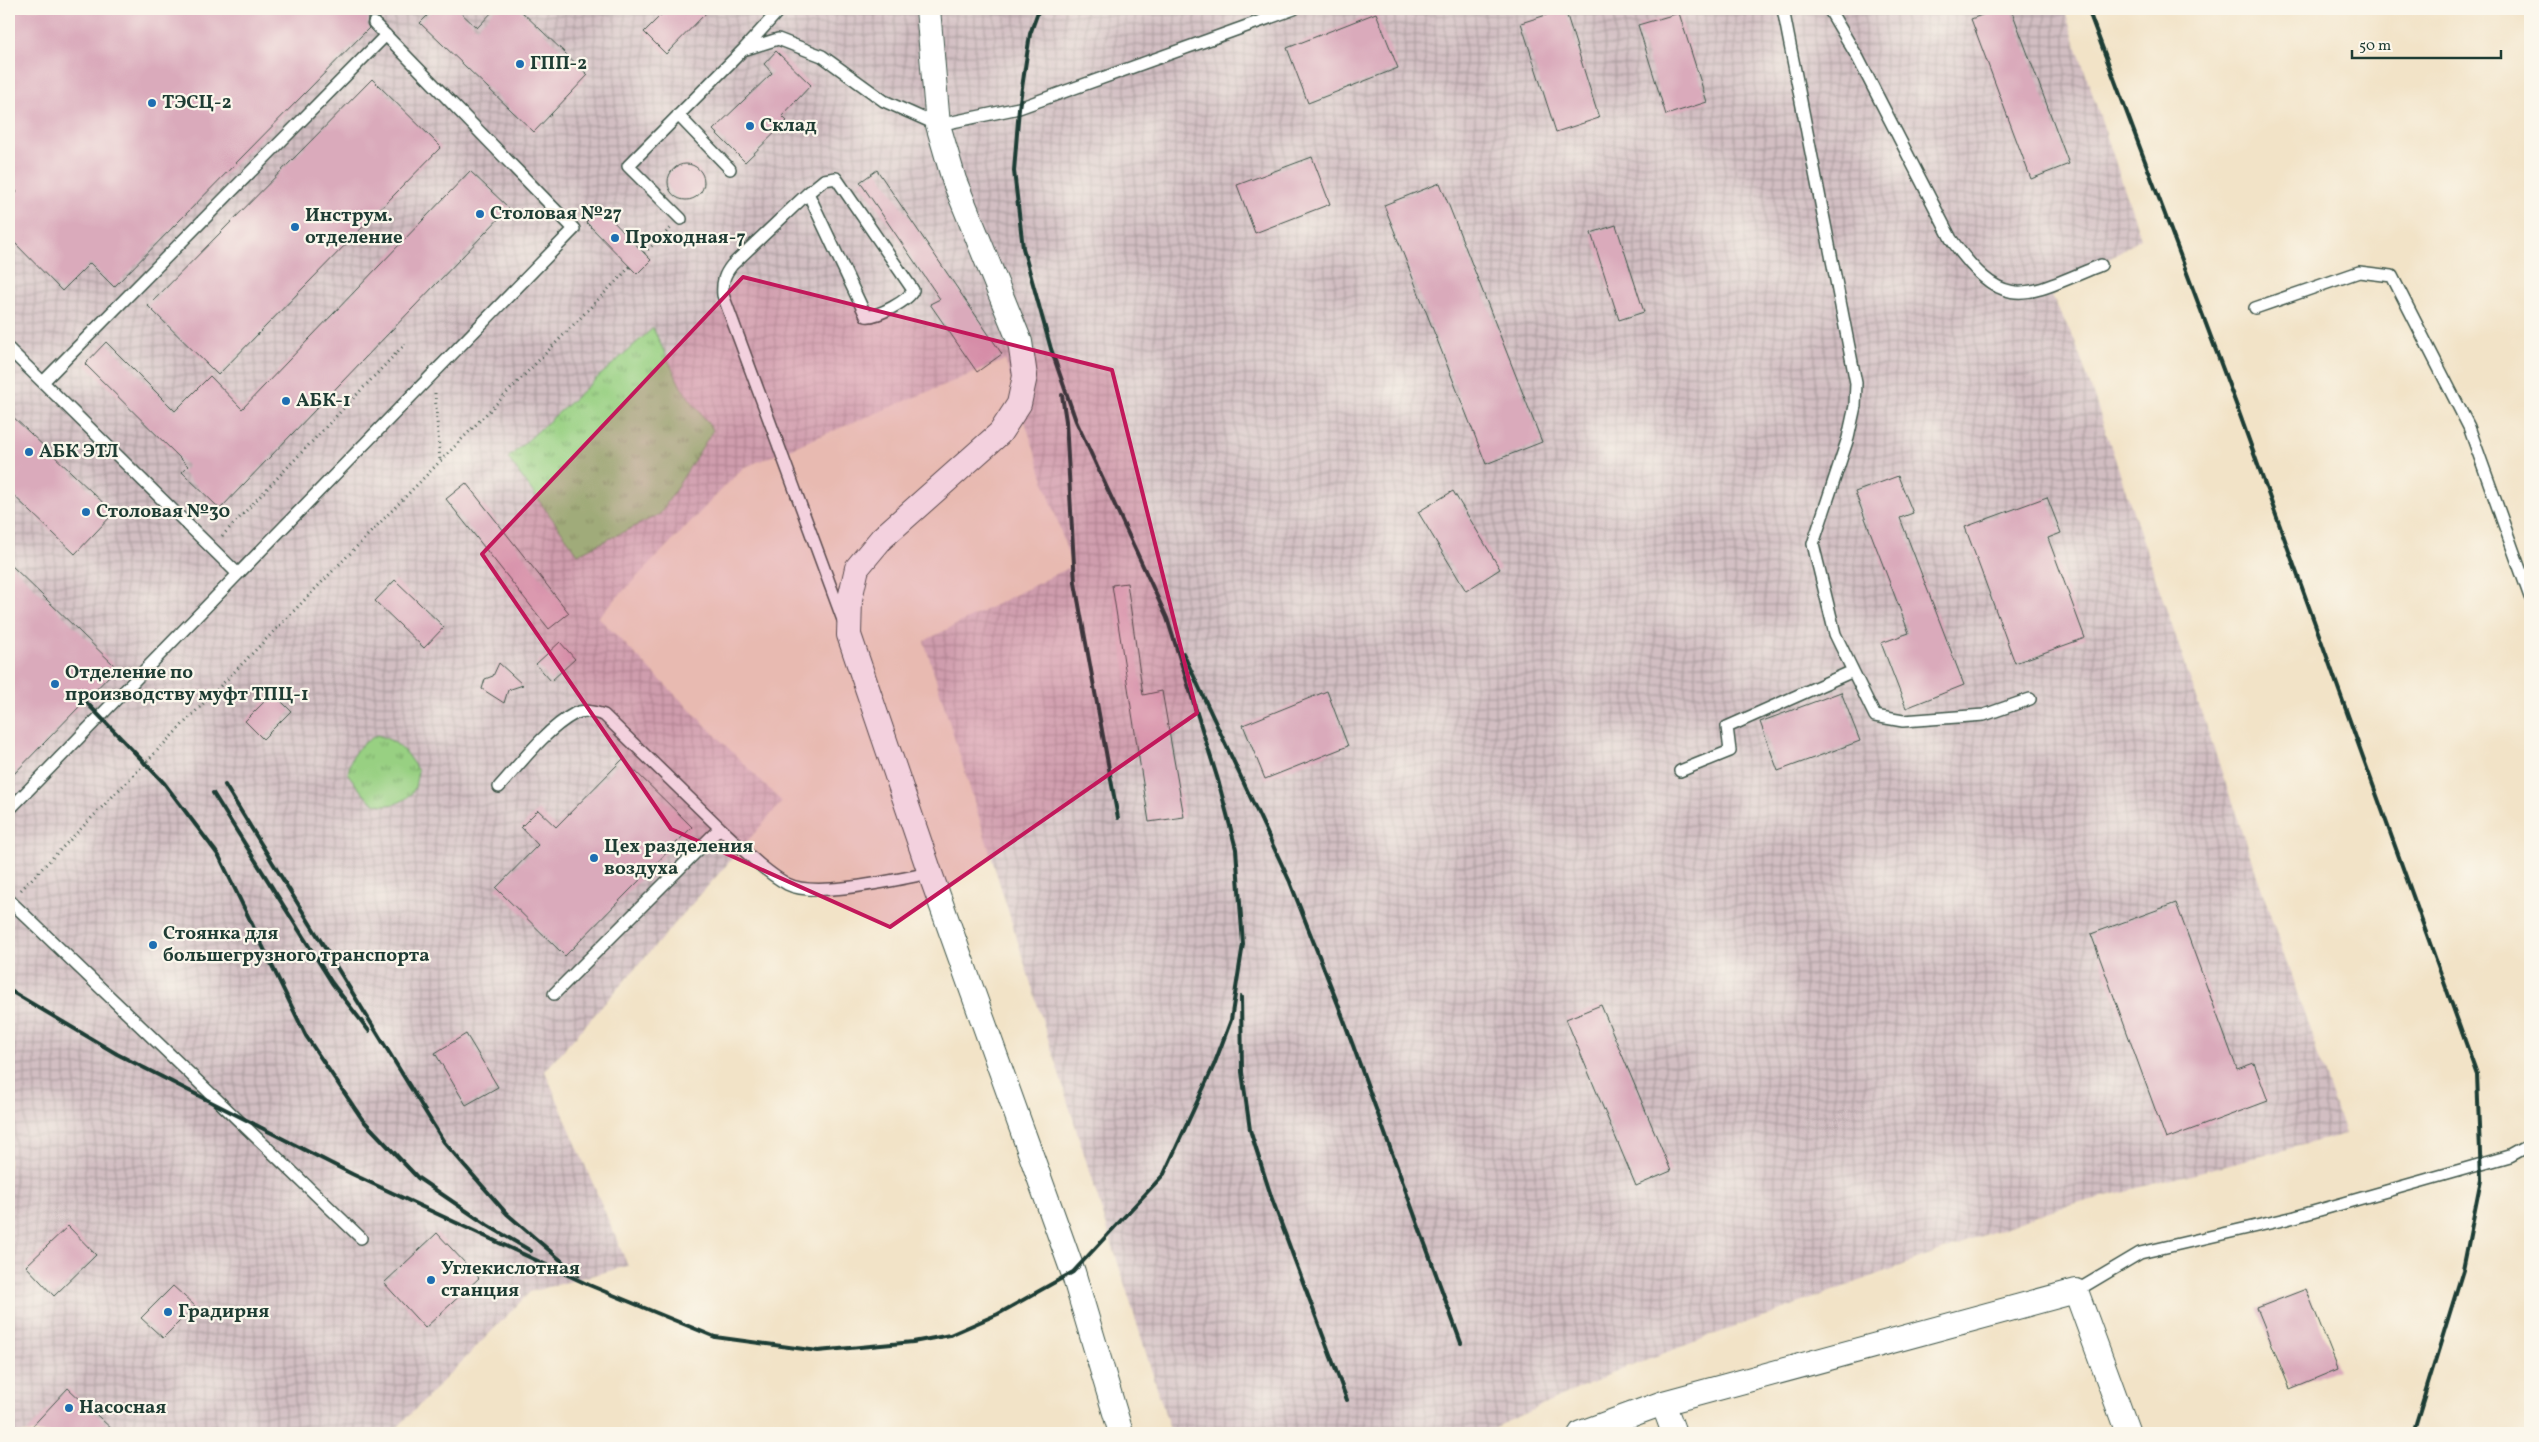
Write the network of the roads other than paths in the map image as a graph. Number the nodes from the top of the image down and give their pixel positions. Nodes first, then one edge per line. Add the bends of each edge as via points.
1 (780, 9) edge
2 (928, 9) edge
3 (1294, 9) edge
4 (1783, 9) edge
5 (1829, 9) edge
6 (374, 23) dead end
7 (386, 35) junction
8 (743, 50) junction
9 (678, 115) junction
10 (938, 126) junction
11 (730, 168) dead end
12 (808, 192) junction
13 (681, 219) road end
14 (2101, 265) dead end
15 (2255, 308) dead end
16 (9, 348) edge
17 (43, 382) junction
18 (238, 574) junction
19 (2530, 597) edge
20 (849, 636) junction
21 (1853, 672) junction
22 (2030, 699) dead end
23 (1680, 771) dead end
24 (499, 787) dead end
25 (9, 810) edge
26 (720, 828) junction
27 (930, 873) junction
28 (12, 898) edge
29 (554, 994) dead end
30 (2530, 1145) edge
31 (361, 1238) dead end
32 (2076, 1291) junction
33 (1663, 1403) junction
34 (1121, 1433) edge
35 (1581, 1433) edge
36 (1674, 1433) edge
37 (2128, 1433) edge

1 - 8 lane
2 - 10 street
3 - 10 lane via 1019,108
4 - 21 lane via 1856,383 1848,438 1813,544 1835,634
5 - 14 lane via 1858,58 1951,239 1970,267 1992,285 2014,294 2043,288
6 - 7 lane
7 - 17 lane
7 - 18 lane via 574,229
8 - 9 lane
8 - 10 lane via 778,40 822,56 884,101
9 - 11 lane
9 - 13 lane via 628,166
10 - 20 street via 954,180 1020,342 1025,376 1019,404 1000,433 882,538 857,568 850,599
12 - 12 lane via 824,180 836,178 913,290 909,298 873,316 866,316
12 - 20 lane via 732,265 725,274 723,295
15 - 19 lane via 2359,272 2392,276 2469,427
16 - 17 lane
17 - 18 lane
18 - 25 lane
20 - 27 street
21 - 22 lane via 1874,716 1904,721 1984,715
21 - 23 lane via 1727,727 1730,751
24 - 26 lane via 557,727 575,714 590,711 604,715
26 - 27 lane via 790,885 821,889
26 - 29 lane
27 - 34 street via 1073,1272
28 - 31 lane
30 - 32 lane via 2510,1156 2294,1217 2140,1254
32 - 33 street
32 - 37 street
33 - 35 street
33 - 36 street

